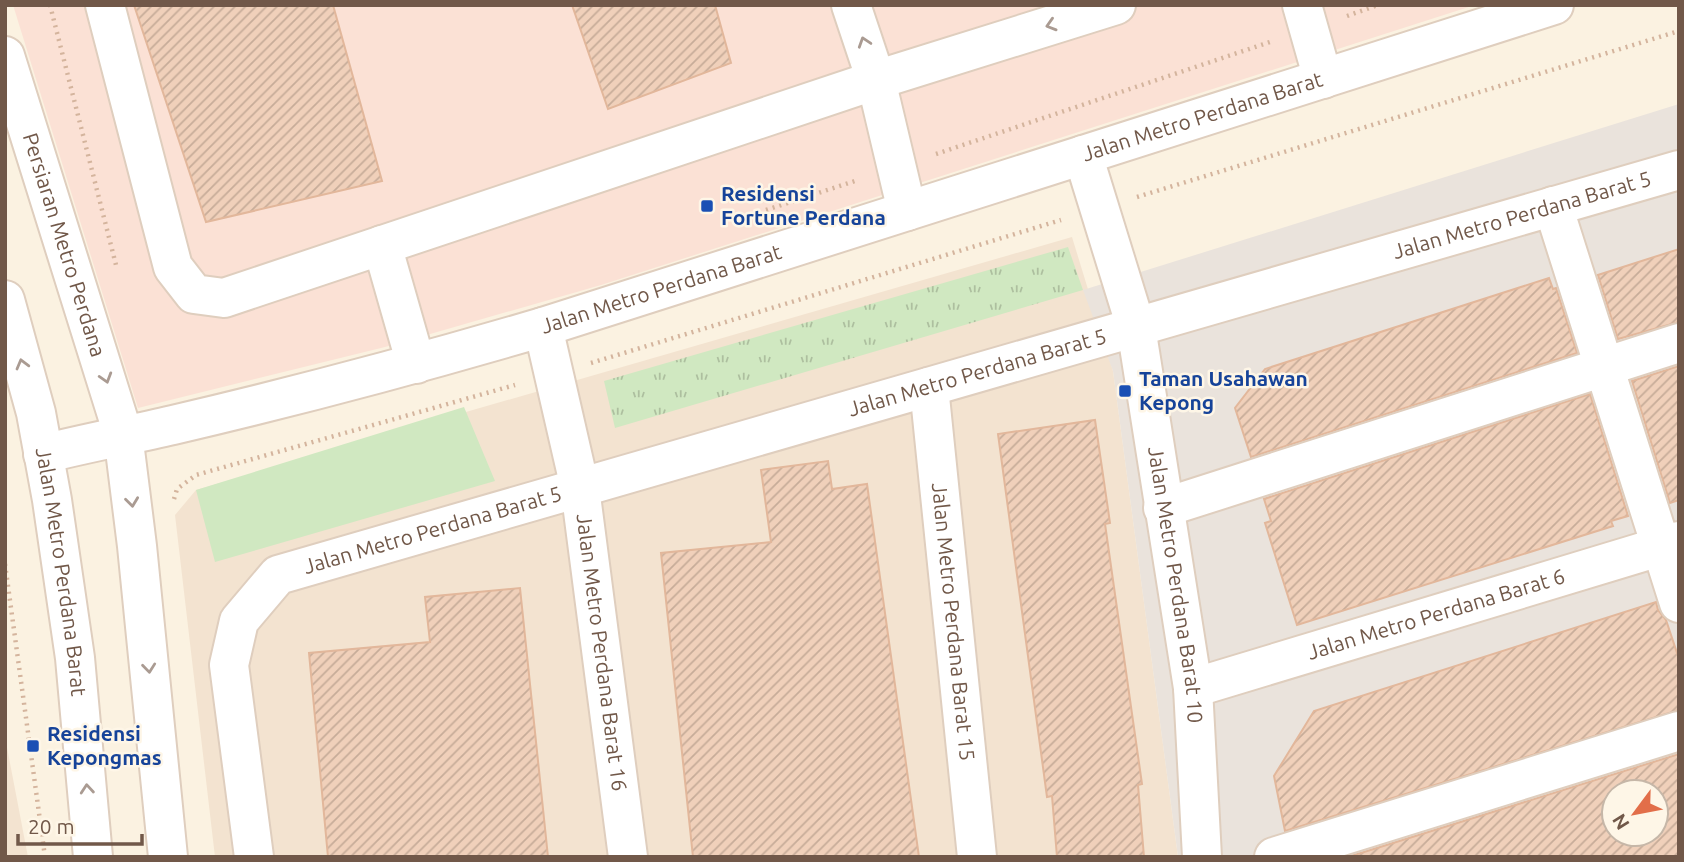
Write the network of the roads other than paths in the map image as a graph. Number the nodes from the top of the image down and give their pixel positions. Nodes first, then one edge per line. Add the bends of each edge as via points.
1 (105, 5) edge
2 (851, 5) edge
3 (1116, 5) edge
4 (1302, 5) edge
5 (1554, 5) edge
6 (5, 56) edge
7 (1323, 79) junction
8 (876, 80) junction
9 (1083, 155) junction
10 (1679, 170) edge
11 (1553, 206) junction
12 (907, 211) junction
13 (382, 245) junction
14 (5, 300) edge
15 (543, 327) junction
16 (1136, 327) junction
17 (1679, 343) edge
18 (416, 364) junction
19 (1604, 367) junction
20 (929, 387) junction
21 (123, 434) junction
22 (43, 454) junction
23 (580, 488) junction
24 (1163, 508) junction
25 (1670, 544) edge
26 (1679, 603) edge
27 (1193, 688) junction
28 (1679, 731) edge
29 (93, 857) edge
30 (168, 857) edge
31 (254, 857) edge
32 (628, 857) edge
33 (977, 857) edge
34 (1202, 857) edge
35 (1274, 857) edge

1 - 13 street via 173,267 194,294 224,298
8 -> 2 street
3 -> 8 street
4 - 7 street
5 - 7 street, Jalan Metro Perdana Barat
6 -> 21 street, Persiaran Metro Perdana
7 - 9 street, Jalan Metro Perdana Barat
8 - 12 street
8 - 13 street
9 - 12 street, Jalan Metro Perdana Barat
9 - 16 street, Jalan Metro Perdana Barat 10
10 - 11 street, Jalan Metro Perdana Barat 5
11 - 16 street, Jalan Metro Perdana Barat 5
11 - 19 street
12 - 15 street, Jalan Metro Perdana Barat
13 - 18 street
22 -> 14 street
15 - 18 street, Jalan Metro Perdana Barat
15 - 23 street, Jalan Metro Perdana Barat 16
16 - 20 street, Jalan Metro Perdana Barat 5
16 - 24 street, Jalan Metro Perdana Barat 10
17 - 19 street
18 - 21 street, Jalan Metro Perdana Barat
19 - 24 street
19 - 25 street
20 - 23 street, Jalan Metro Perdana Barat 5
20 - 33 street, Jalan Metro Perdana Barat 15
21 - 22 street, Jalan Metro Perdana Barat
21 -> 30 street
29 -> 22 street, Jalan Metro Perdana Barat via 75,658
23 - 31 street, Jalan Metro Perdana Barat 5 via 278,575 239,621 229,665
23 - 32 street, Jalan Metro Perdana Barat 16
24 - 27 street, Jalan Metro Perdana Barat 10
25 - 26 street
25 - 27 street, Jalan Metro Perdana Barat 6
27 - 34 street, Jalan Metro Perdana Barat 10
28 - 35 street

